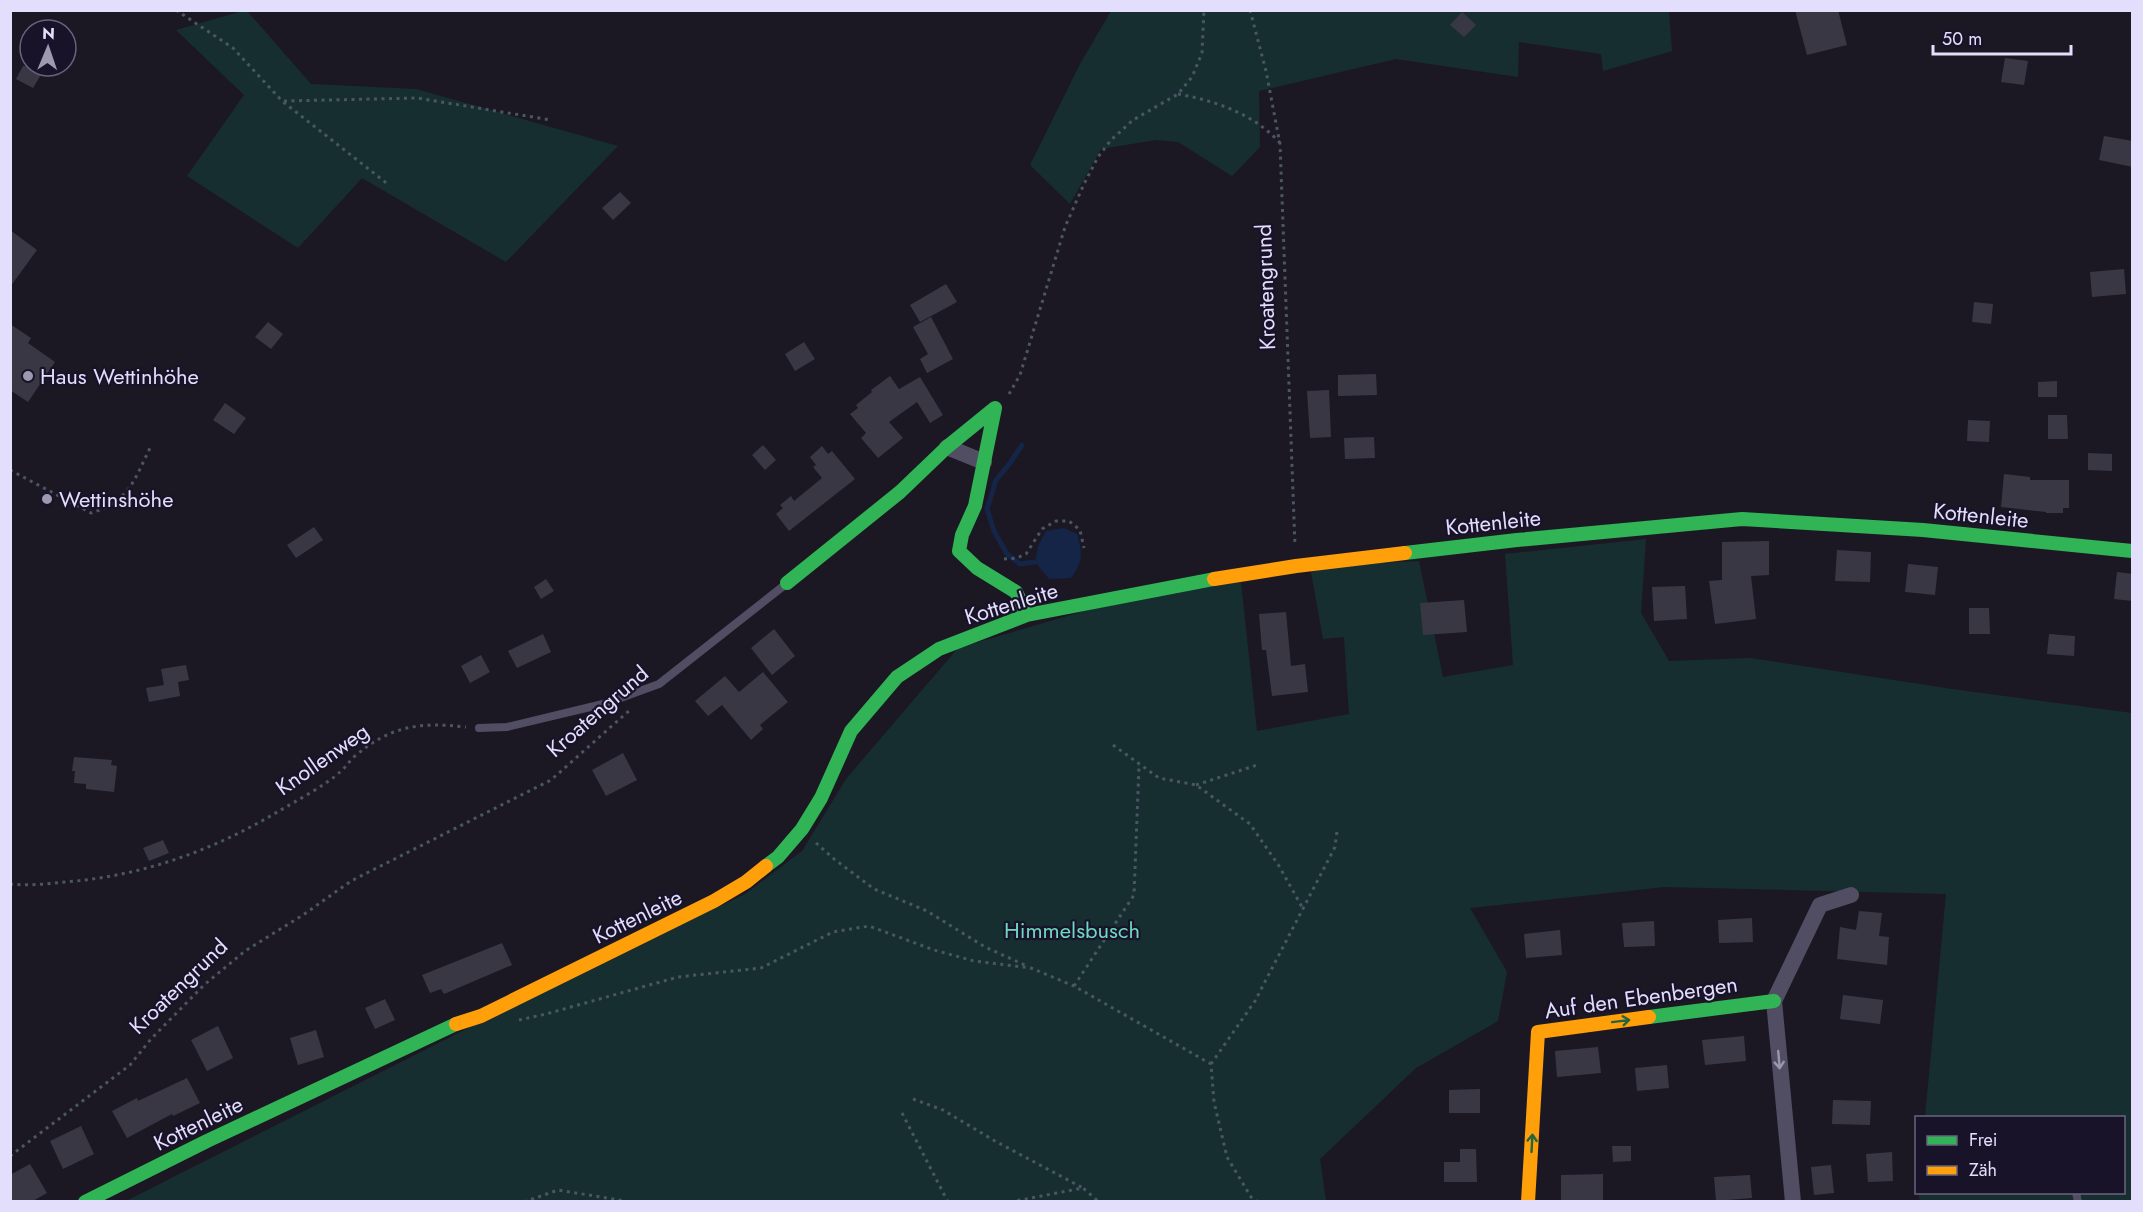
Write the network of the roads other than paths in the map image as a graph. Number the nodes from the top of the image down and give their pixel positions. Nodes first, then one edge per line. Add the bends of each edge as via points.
1 (947, 447) junction
2 (984, 462) junction
3 (2133, 551) edge
4 (787, 583) joint
5 (1027, 615) junction
6 (479, 728) road end
7 (1851, 895) dead end
8 (1774, 1001) junction
9 (85, 1202) edge
10 (1528, 1202) edge
11 (1793, 1202) edge

1 - 2 street
1 - 2 street, Kroatengrund via 995,408
1 - 4 street, Kroatengrund via 900,492
2 - 5 street via 975,506 959,551 977,568 1016,592
3 - 5 street, Kottenleite via 1923,530 1742,519 1296,566
4 - 6 lane, Kroatengrund via 659,684 557,716 507,727
5 - 9 street, Kottenleite via 939,649 897,676 852,731 802,829 778,857 746,882 481,1016 207,1141
7 - 8 street via 1820,905
10 -> 8 street, Auf den Ebenbergen via 1538,1032
8 -> 11 street

